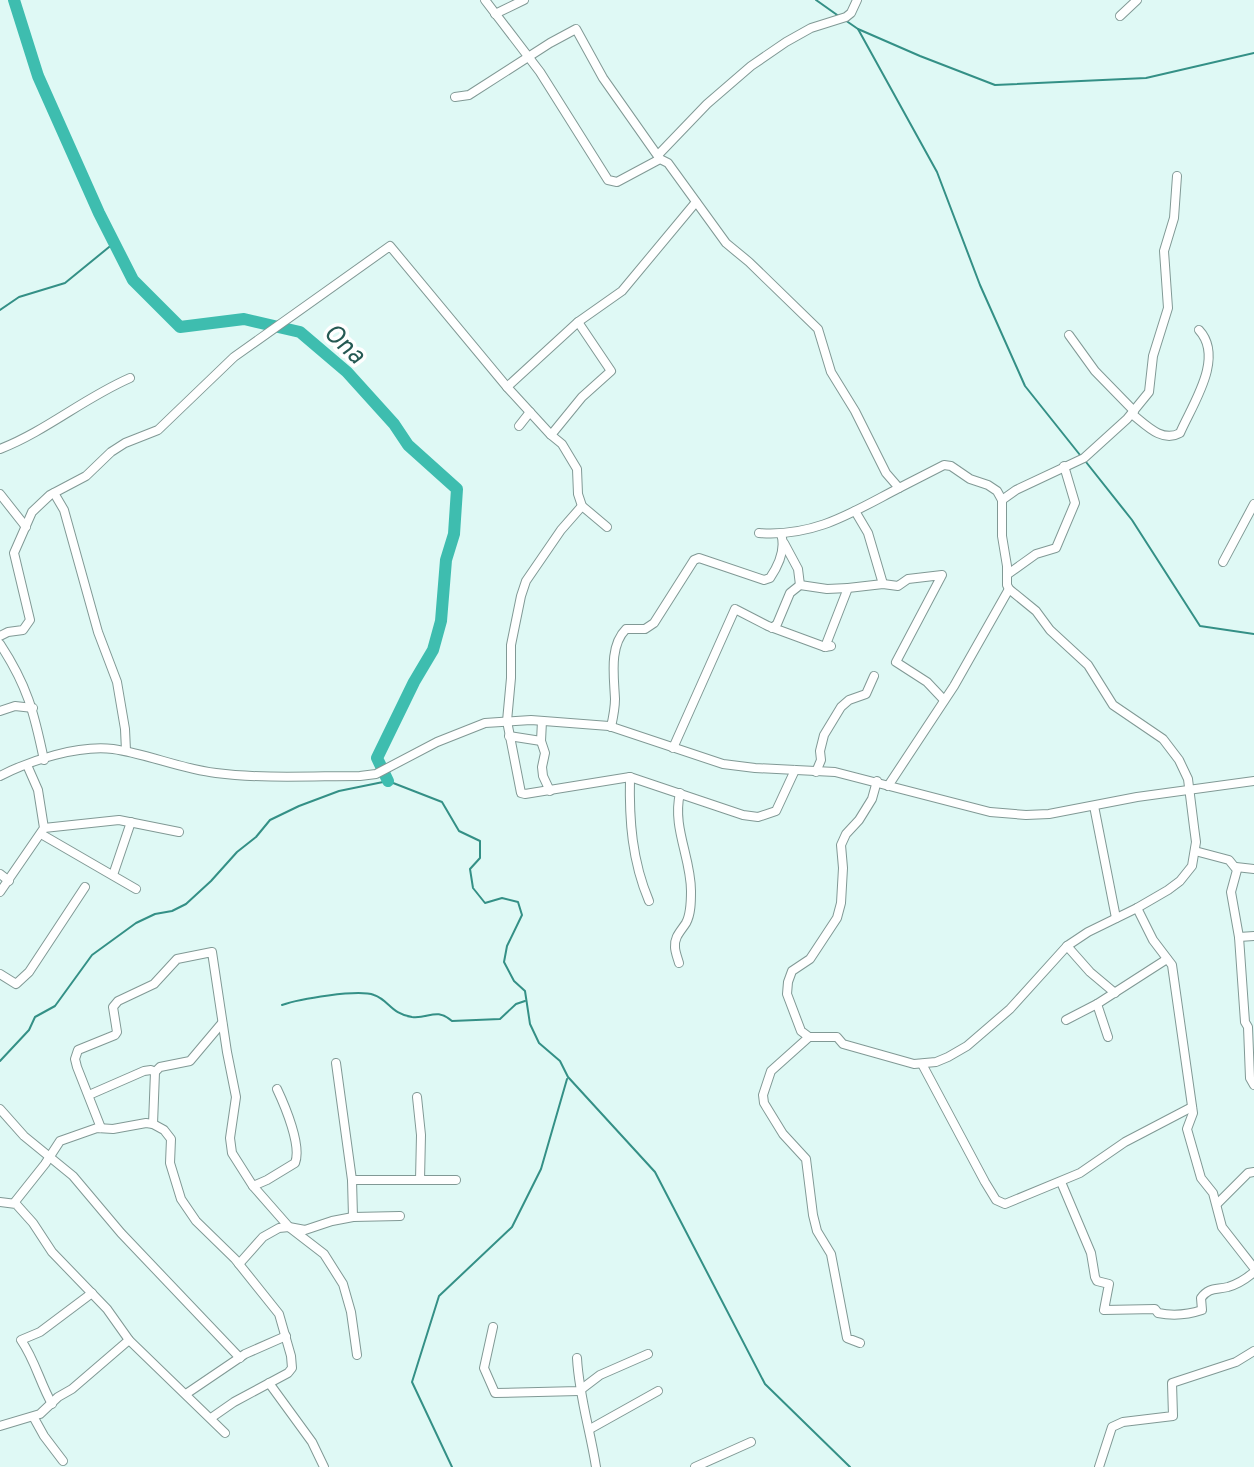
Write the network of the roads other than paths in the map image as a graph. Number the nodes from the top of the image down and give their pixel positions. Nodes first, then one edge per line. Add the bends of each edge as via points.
1 (485, 0) edge
2 (524, 0) edge
3 (857, 0) edge
4 (1137, 0) edge
5 (495, 14) junction
6 (1120, 16) dead end
7 (529, 58) junction
8 (455, 97) dead end
9 (659, 157) junction
10 (1177, 176) dead end
11 (696, 202) junction
12 (578, 322) junction
13 (1199, 330) dead end
14 (1069, 335) dead end
15 (130, 378) dead end
16 (507, 387) junction
17 (530, 412) junction
18 (1133, 413) junction
19 (519, 426) dead end
20 (551, 435) junction
21 (0, 449) edge
22 (1064, 467) junction
23 (899, 488) junction
24 (54, 493) junction
25 (0, 494) edge
26 (1002, 500) junction
27 (1254, 504) edge
28 (582, 506) junction
29 (855, 511) junction
30 (26, 527) junction
31 (607, 527) dead end
32 (759, 533) dead end
33 (783, 538) junction
34 (1223, 562) dead end
35 (1008, 574) junction
36 (883, 584) junction
37 (800, 585) junction
38 (848, 588) junction
39 (1009, 589) junction
40 (772, 628) junction
41 (0, 636) edge
42 (0, 644) edge
43 (874, 676) dead end
44 (944, 700) junction
45 (33, 708) junction
46 (0, 711) edge
47 (542, 720) junction
48 (507, 721) junction
49 (611, 727) junction
50 (509, 736) junction
51 (541, 741) junction
52 (673, 748) junction
53 (126, 751) junction
54 (44, 760) junction
55 (27, 765) junction
56 (795, 770) junction
57 (816, 772) junction
58 (0, 776) edge
59 (630, 777) junction
60 (877, 781) junction
61 (1254, 781) edge
62 (888, 786) junction
63 (550, 791) junction
64 (1188, 791) junction
65 (680, 793) junction
66 (1094, 806) junction
67 (131, 822) junction
68 (42, 831) junction
69 (179, 832) dead end
70 (1195, 851) junction
71 (1236, 867) junction
72 (1254, 869) edge
73 (0, 874) edge
74 (113, 875) junction
75 (9, 880) junction
76 (85, 887) dead end
77 (136, 889) dead end
78 (0, 892) edge
79 (649, 901) dead end
80 (1137, 908) junction
81 (1116, 918) junction
82 (1254, 936) edge
83 (1239, 937) junction
84 (1067, 946) junction
85 (1167, 959) junction
86 (679, 963) dead end
87 (0, 974) edge
88 (1115, 993) junction
89 (1097, 1004) junction
90 (1066, 1020) dead end
91 (222, 1023) junction
92 (809, 1037) junction
93 (1108, 1037) dead end
94 (336, 1063) dead end
95 (922, 1064) junction
96 (155, 1072) junction
97 (1254, 1085) edge
98 (277, 1089) dead end
99 (89, 1095) junction
100 (417, 1097) dead end
101 (1192, 1107) junction
102 (0, 1109) edge
103 (153, 1124) junction
104 (101, 1128) junction
105 (49, 1154) junction
106 (1254, 1171) edge
107 (352, 1180) junction
108 (419, 1180) junction
109 (456, 1180) dead end
110 (1061, 1182) junction
111 (253, 1186) junction
112 (5, 1201) edge
113 (1217, 1204) junction
114 (400, 1216) dead end
115 (353, 1217) junction
116 (289, 1227) junction
117 (239, 1264) junction
118 (1254, 1270) edge
119 (92, 1293) junction
120 (493, 1327) dead end
121 (286, 1336) junction
122 (129, 1340) junction
123 (860, 1343) dead end
124 (1254, 1351) edge
125 (648, 1354) dead end
126 (357, 1355) dead end
127 (240, 1358) junction
128 (577, 1358) dead end
129 (269, 1383) junction
130 (579, 1391) junction
131 (658, 1391) dead end
132 (186, 1394) junction
133 (52, 1404) junction
134 (34, 1418) junction
135 (211, 1418) junction
136 (0, 1426) edge
137 (590, 1429) junction
138 (225, 1433) dead end
139 (751, 1442) dead end
140 (63, 1461) dead end
141 (324, 1467) edge
142 (596, 1467) edge
143 (695, 1467) edge
144 (1099, 1467) edge

1 - 5 street
2 - 5 street
3 - 9 street via 846,17 811,28 751,66 707,104
4 - 6 street
5 - 7 street
7 - 8 street via 469,95
7 - 9 street via 608,180 617,182
7 - 9 street via 576,29 603,78
9 - 11 street
10 - 18 street via 1174,218 1164,251 1168,308 1153,356 1149,392
11 - 12 street via 622,291
11 - 23 street via 731,248 818,329 831,372 886,473
12 - 16 street
12 - 20 street via 611,371
13 - 18 street via 1207,341 1207,373 1180,433 1162,436
14 - 18 street
15 - 21 street via 28,438
16 - 17 street
16 - 24 street via 390,246 234,357 158,430 125,443 86,475
17 - 19 street
17 - 20 street
18 - 22 street via 1084,458
20 - 28 street via 577,469
22 - 26 street
22 - 35 street via 1074,503 1056,548 1036,554
23 - 26 street via 948,465 993,487
23 - 29 street
24 - 30 street via 32,512
24 - 53 street via 64,510 98,632 115,675
25 - 30 street
26 - 35 street
27 - 34 street
28 - 31 street
28 - 48 street via 526,581 511,645
29 - 33 street
29 - 36 street via 868,533
30 - 41 street via 14,556 30,620 23,630
32 - 33 street
33 - 37 street via 798,569
33 - 49 street via 770,578 764,580 704,558 694,560 654,623 645,629 626,629 617,643
35 - 39 street
36 - 38 street
36 - 44 street via 898,586 908,579 942,575 896,662 927,682
37 - 38 street
37 - 40 street via 790,593
38 - 40 street via 828,646
39 - 44 street
39 - 64 street via 1088,665 1113,705 1170,746 1188,779
40 - 52 street via 735,609
42 - 45 street
43 - 57 street via 866,694 841,707 824,735
44 - 62 street
45 - 46 street via 15,706
45 - 54 street
47 - 48 street
47 - 49 street
47 - 51 street
48 - 50 street
48 - 53 street via 485,723 376,774 360,776 223,774
49 - 52 street
50 - 51 street
50 - 63 street via 521,793
51 - 63 street via 545,753 541,766
52 - 56 street via 723,764
53 - 54 street via 92,748
54 - 55 street
55 - 58 street
55 - 68 street via 38,790
56 - 57 street
56 - 65 street via 776,811 758,817
57 - 60 street
59 - 63 street
59 - 65 street
59 - 79 street via 629,819 639,878
60 - 62 street
60 - 92 street via 872,799 841,845 837,918 810,958 792,971 788,982 787,994 801,1031
61 - 64 street
62 - 66 street via 990,812 1049,814
64 - 66 street
64 - 70 street
65 - 86 street via 679,831 691,889 690,910 675,947
66 - 81 street
67 - 68 street via 107,820
67 - 69 street
67 - 74 street
68 - 74 street
68 - 75 street
70 - 71 street via 1228,860
70 - 80 street via 1192,866 1180,881
71 - 72 street
71 - 83 street via 1231,892
73 - 75 street
74 - 77 street
75 - 78 street
76 - 87 street via 29,972 16,984
80 - 81 street
80 - 85 street
81 - 84 street
82 - 83 street
83 - 97 street
84 - 88 street
84 - 95 street via 1010,1009 967,1046
85 - 88 street
85 - 101 street via 1172,965
88 - 89 street
89 - 90 street
89 - 93 street
91 - 96 street via 190,1061
91 - 99 street via 212,952 177,959 154,984 114,1004 115,1035 78,1049 75,1059
91 - 111 street via 236,1097 230,1147
92 - 95 street via 837,1037 843,1044
92 - 123 street via 771,1071 764,1103 806,1159 813,1215 831,1254 847,1338
94 - 107 street
95 - 110 street via 996,1200 1005,1204
96 - 99 street via 144,1072
96 - 103 street
98 - 111 street via 293,1132 297,1159
99 - 104 street
100 - 108 street
101 - 110 street
101 - 113 street via 1187,1129 1201,1178
102 - 105 street via 24,1136
103 - 104 street
103 - 117 street via 171,1139 170,1163 181,1199 196,1222
104 - 105 street via 60,1141
105 - 112 street via 45,1164
105 - 127 street
106 - 113 street
107 - 108 street
107 - 115 street
108 - 109 street
110 - 118 street via 1091,1253 1095,1277 1110,1284 1104,1310 1193,1313 1202,1310 1201,1298 1208,1290 1244,1281
111 - 116 street
112 - 119 street via 33,1223 52,1252
113 - 118 street via 1222,1227
114 - 115 street
115 - 116 street via 311,1230
116 - 117 street via 263,1237
116 - 126 street via 324,1254 343,1284
117 - 121 street via 279,1314
119 - 122 street
119 - 133 street via 40,1332 21,1340
120 - 130 street via 484,1368 495,1393
121 - 127 street
121 - 129 street via 292,1368
122 - 132 street
122 - 133 street
124 - 144 street via 1236,1362 1172,1382 1172,1416 1112,1427
125 - 130 street via 600,1375
127 - 132 street
128 - 130 street
129 - 135 street
129 - 141 street via 312,1442
130 - 137 street
131 - 137 street
132 - 135 street
133 - 134 street
134 - 136 street
134 - 140 street
135 - 138 street
137 - 142 street
139 - 143 street

